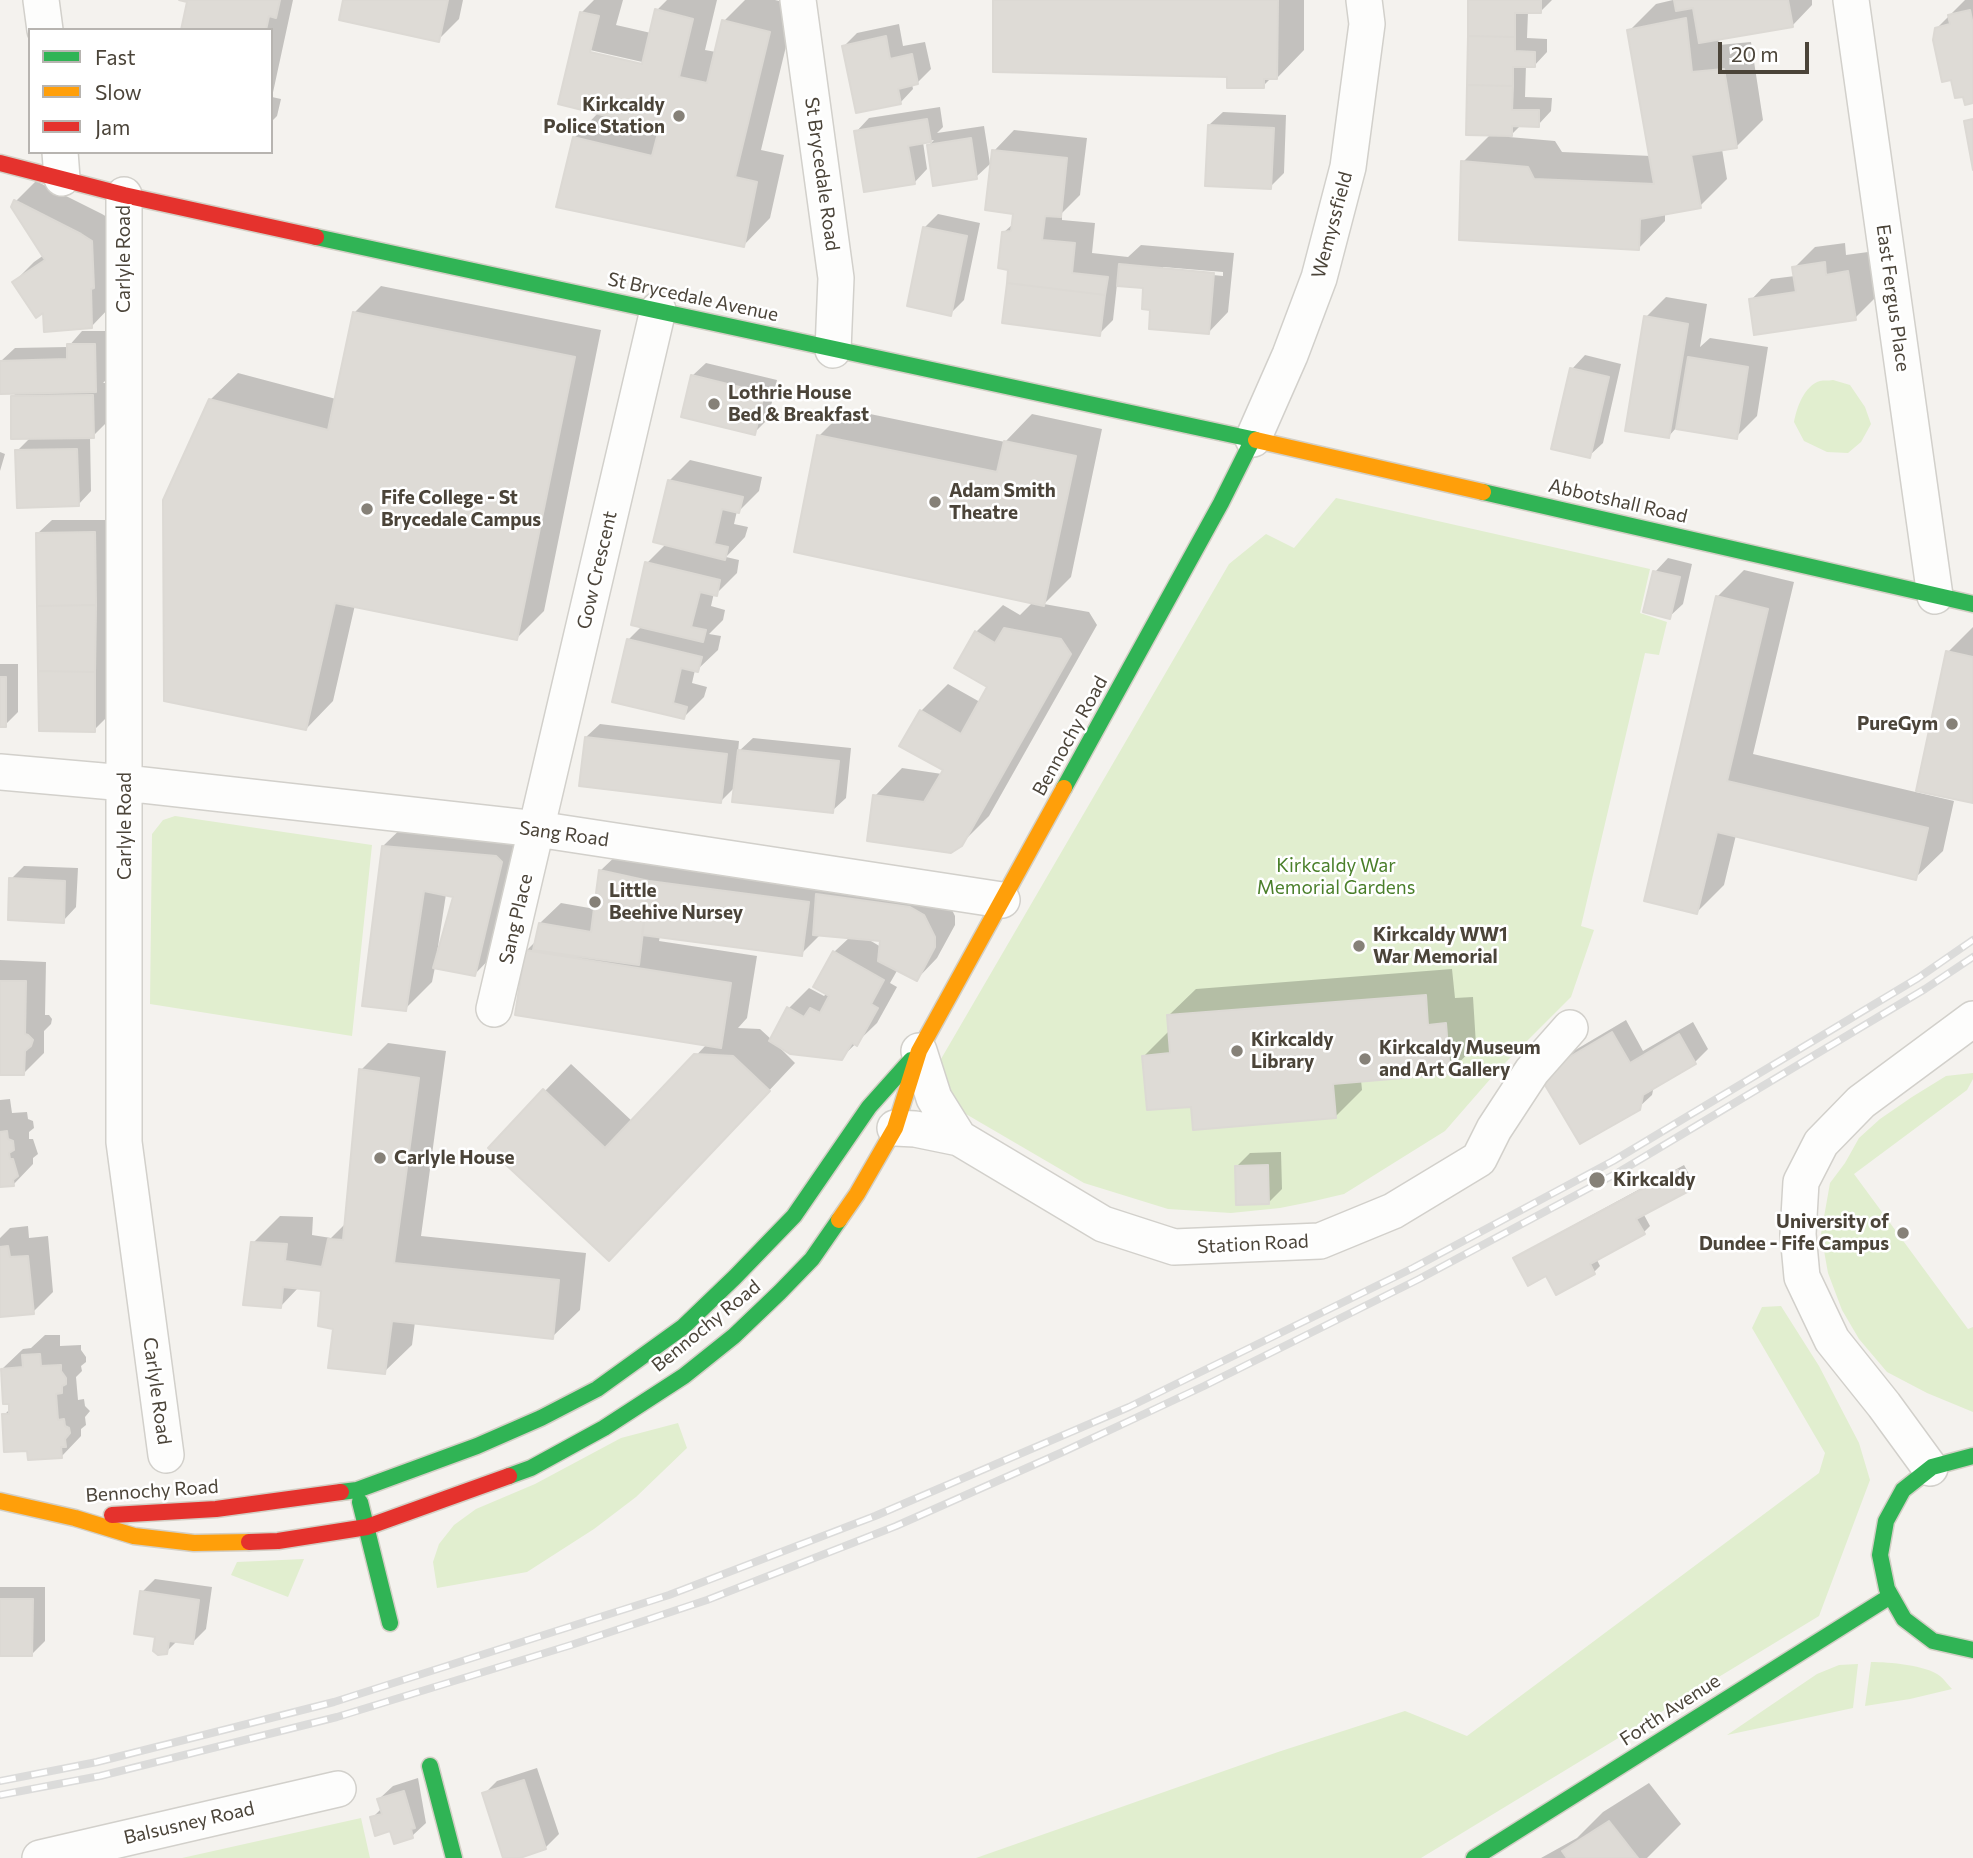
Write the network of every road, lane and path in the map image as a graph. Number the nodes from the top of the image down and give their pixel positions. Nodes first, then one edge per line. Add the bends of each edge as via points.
1 (41, 0) edge
2 (798, 0) edge
3 (1364, 0) edge
4 (1851, 0) edge
5 (45, 28) edge
6 (0, 163) edge
7 (61, 165) edge
8 (124, 195) junction
9 (658, 310) junction
10 (833, 349) junction
11 (1253, 439) junction
12 (1935, 596) junction
13 (1973, 604) edge
14 (0, 772) edge
15 (125, 783) junction
16 (537, 829) junction
17 (1002, 900) junction
18 (494, 1009) dead end
19 (1973, 1019) edge
20 (1570, 1028) dead end
21 (919, 1051) junction
22 (895, 1128) junction
23 (959, 1139) junction
24 (166, 1455) dead end
25 (1973, 1456) edge
26 (1930, 1468) junction
27 (357, 1490) junction
28 (0, 1501) edge
29 (75, 1518) junction
30 (366, 1527) junction
31 (1889, 1597) junction
32 (390, 1623) dead end
33 (1973, 1650) edge
34 (430, 1766) dead end
35 (338, 1788) dead end
36 (40, 1858) edge
37 (454, 1858) edge
38 (1474, 1858) edge

1 - 5 street
2 - 10 street, St Brycedale Road via 836,278
3 - 11 street, Wemyssfield via 1367,24 1348,167 1319,278
4 - 12 street, East Fergus Place
6 - 7 main road, St Brycedale Avenue
7 - 8 main road, St Brycedale Avenue
8 - 9 main road, St Brycedale Avenue
8 - 15 street, Carlyle Road
9 - 10 main road, St Brycedale Avenue
9 - 16 street, Gow Crescent
10 - 11 main road, St Brycedale Avenue
11 - 12 main road, Abbotshall Road
11 - 17 main road, Bennochy Road
12 - 13 main road, Abbotshall Road
14 - 15 street, Sang Road
15 - 16 street, Sang Road
15 - 24 street, Carlyle Road via 124,1142
16 - 17 street, Sang Road
16 - 18 street, Sang Place
17 - 21 main road, Bennochy Road
19 - 26 street via 1861,1102 1821,1143 1801,1182 1798,1234 1802,1277 1832,1340
20 - 23 street, Station Road via 1532,1070 1479,1159 1392,1212 1320,1241 1174,1247 1103,1224
21 - 22 main road, Bennochy Road
21 - 23 street, Station Road via 934,1098
21 - 27 main road, Bennochy Road via 869,1107 794,1216 675,1333 597,1389 541,1418
22 - 23 street, Station Road
22 - 30 main road, Bennochy Road via 812,1259 734,1336 684,1376 531,1468
25 - 26 main road
26 - 31 main road via 1912,1480 1887,1514 1879,1556
27 - 29 main road, Bennochy Road via 216,1509
27 - 30 main road
28 - 29 main road
29 - 30 main road, Bennochy Road via 134,1536 194,1543 278,1541
30 - 32 main road
31 - 33 main road via 1919,1632 1939,1643
31 - 38 main road, Forth Avenue
34 - 37 main road
35 - 36 street, Balsusney Road

